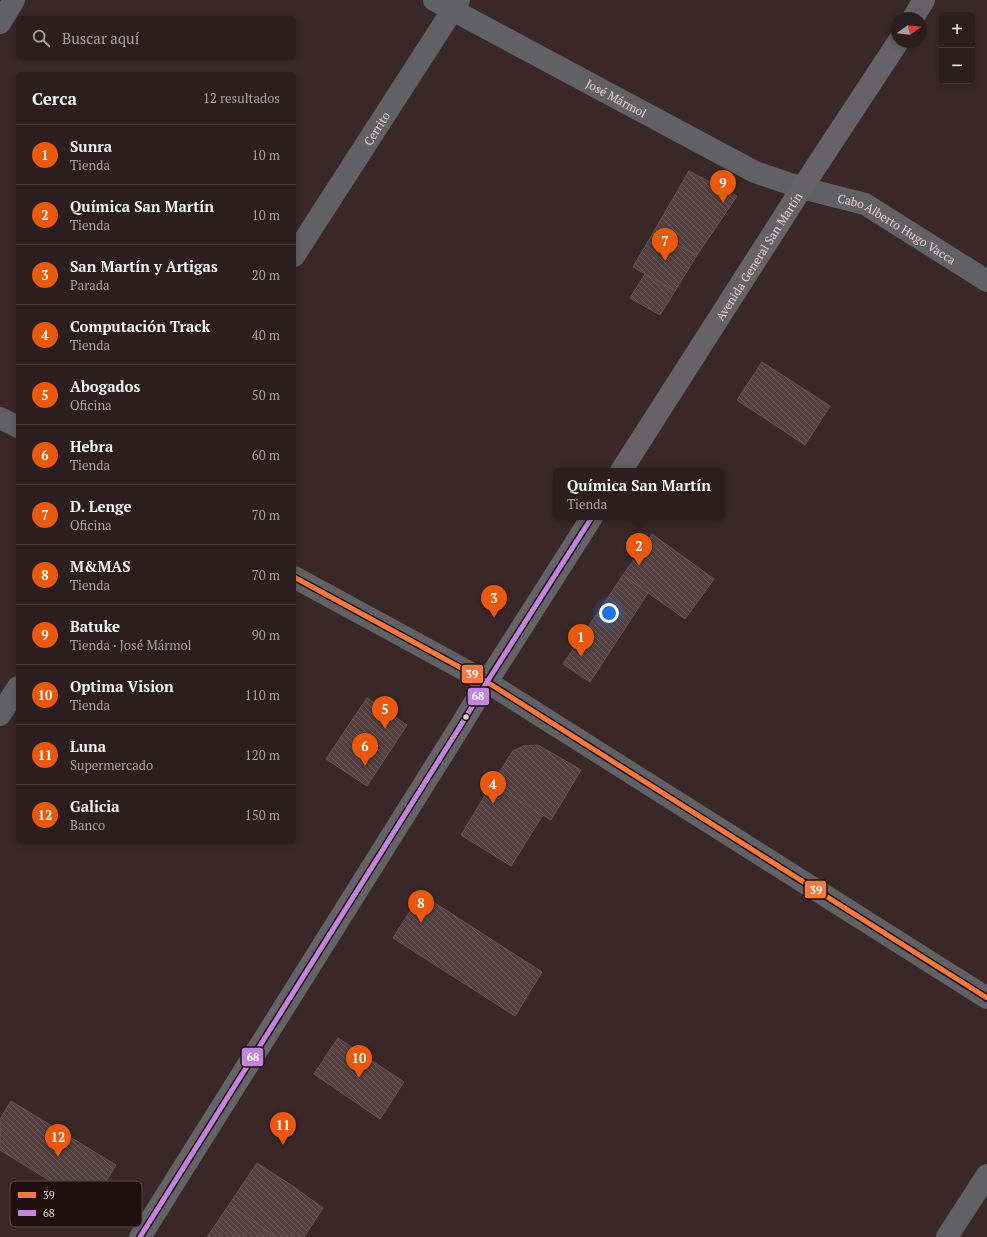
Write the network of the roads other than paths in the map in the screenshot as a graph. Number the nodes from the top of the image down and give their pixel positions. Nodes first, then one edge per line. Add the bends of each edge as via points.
1 (14, 0) edge
2 (924, 0) edge
3 (449, 3) edge
4 (917, 12) edge
5 (0, 23) edge
6 (894, 48) edge
7 (802, 188) junction
8 (296, 253) edge
9 (987, 281) edge
10 (0, 418) edge
11 (16, 426) edge
12 (623, 468) edge
13 (590, 520) edge
14 (296, 578) edge
15 (487, 682) junction
16 (16, 690) edge
17 (0, 715) edge
18 (987, 998) edge
19 (987, 1175) edge
20 (140, 1237) edge
21 (947, 1237) edge

1 - 5 street
2 - 4 main road
3 - 7 street, José Mármol via 755,172
3 - 8 street, Cerrito
6 - 7 main road, Avenida General San Martín
7 - 9 street, Cabo Alberto Hugo Vacca via 865,204
7 - 12 main road, Avenida General San Martín
10 - 11 street
13 - 15 main road
14 - 15 street
15 - 18 street
15 - 20 main road
16 - 17 street
19 - 21 street

